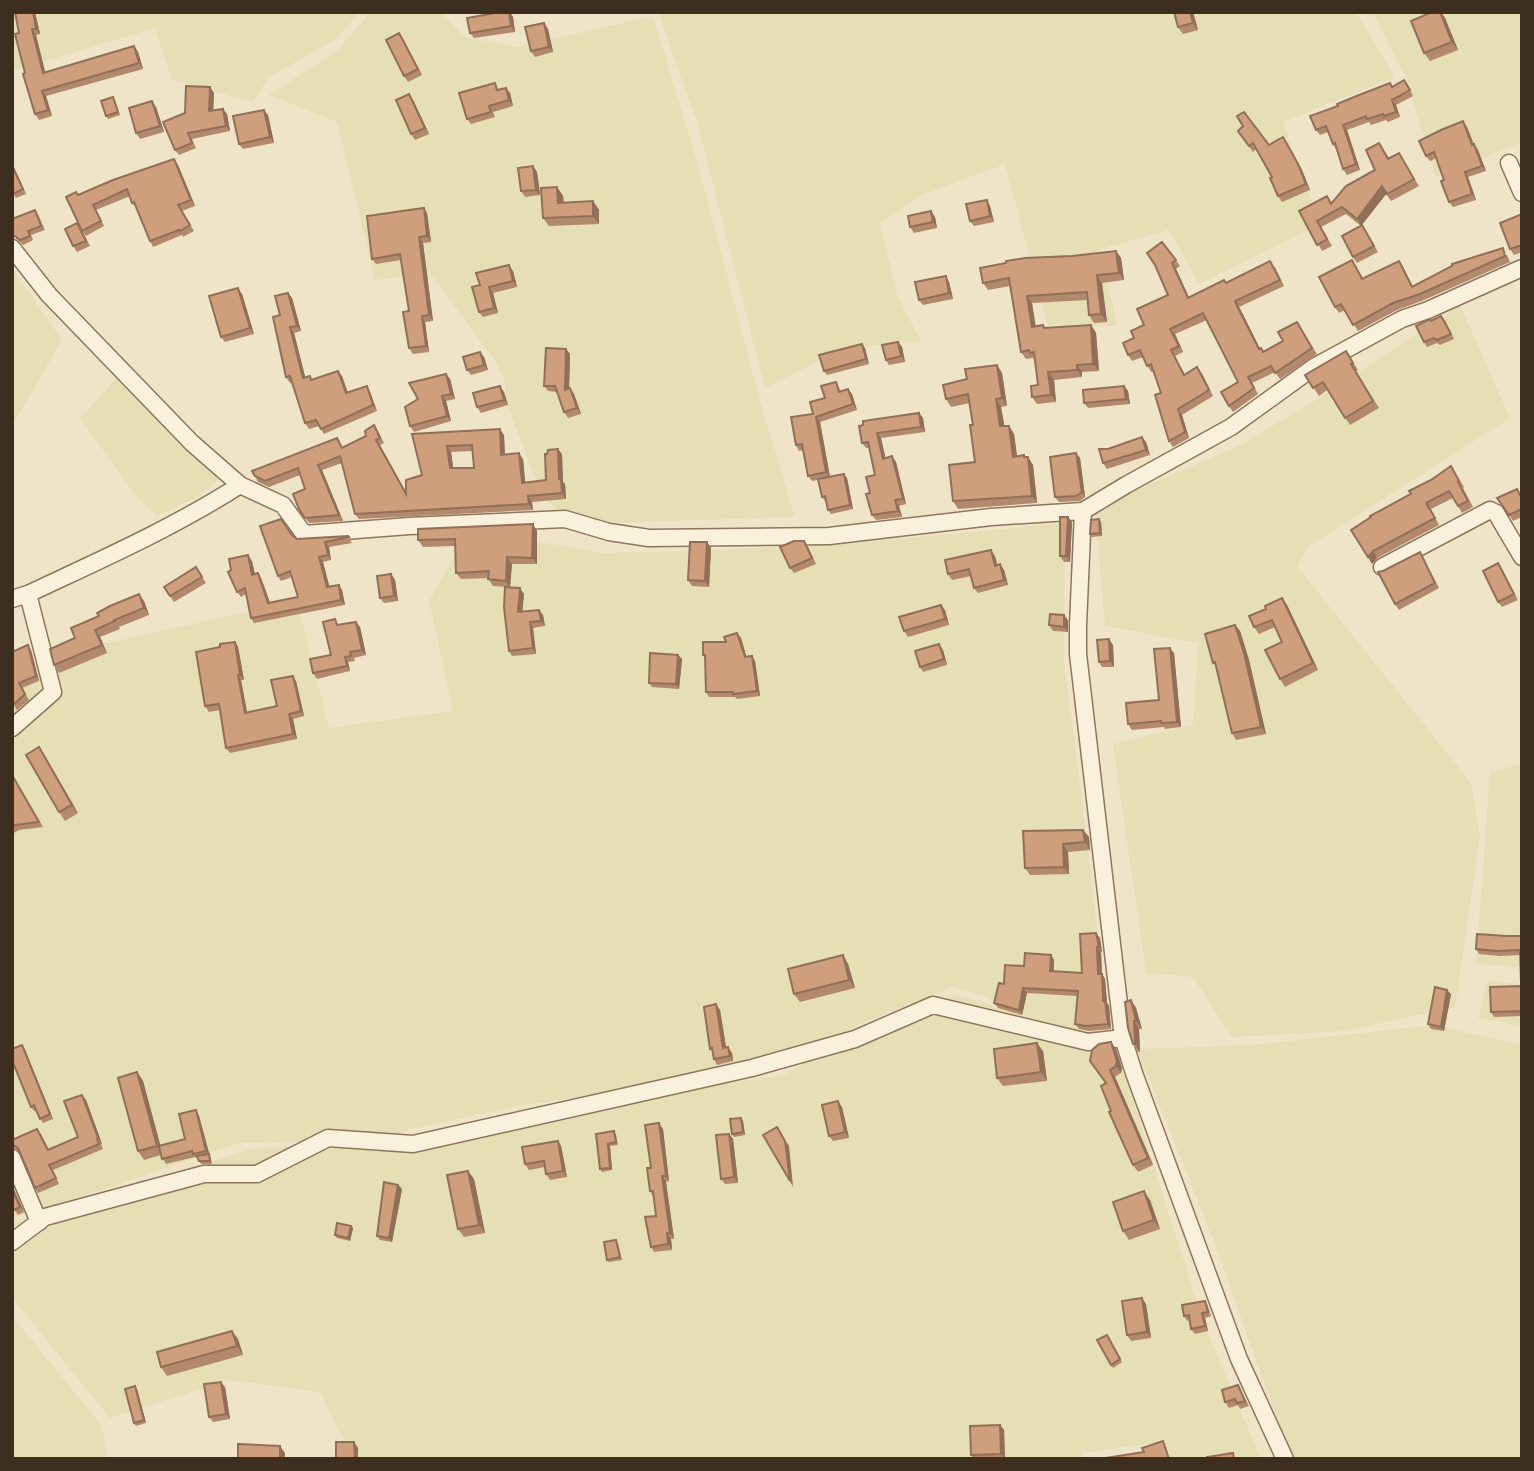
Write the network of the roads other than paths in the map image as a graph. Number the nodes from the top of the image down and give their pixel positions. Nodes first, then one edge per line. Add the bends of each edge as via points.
1 (1509, 163) dead end
2 (1522, 193) edge
3 (12, 248) edge
4 (1522, 268) edge
5 (240, 485) junction
6 (1083, 511) junction
7 (1522, 557) edge
8 (1382, 568) edge
9 (20, 596) edge
10 (12, 728) edge
11 (1123, 1038) junction
12 (12, 1158) edge
13 (39, 1223) junction
14 (12, 1242) edge
15 (1285, 1459) edge

1 - 2 street
3 - 5 street via 48,295 192,443
4 - 6 street via 1402,319 1314,367 1231,427
5 - 6 street via 284,505 304,534 565,519 649,538 829,537
5 - 9 street via 147,538
6 - 11 street via 1079,654
7 - 8 street via 1490,510
9 - 10 street via 53,692
11 - 13 street via 1088,1042 933,1005 855,1039 752,1068 413,1144 328,1138 257,1174 204,1174 45,1217
11 - 15 street via 1229,1334
12 - 13 street
13 - 14 street

